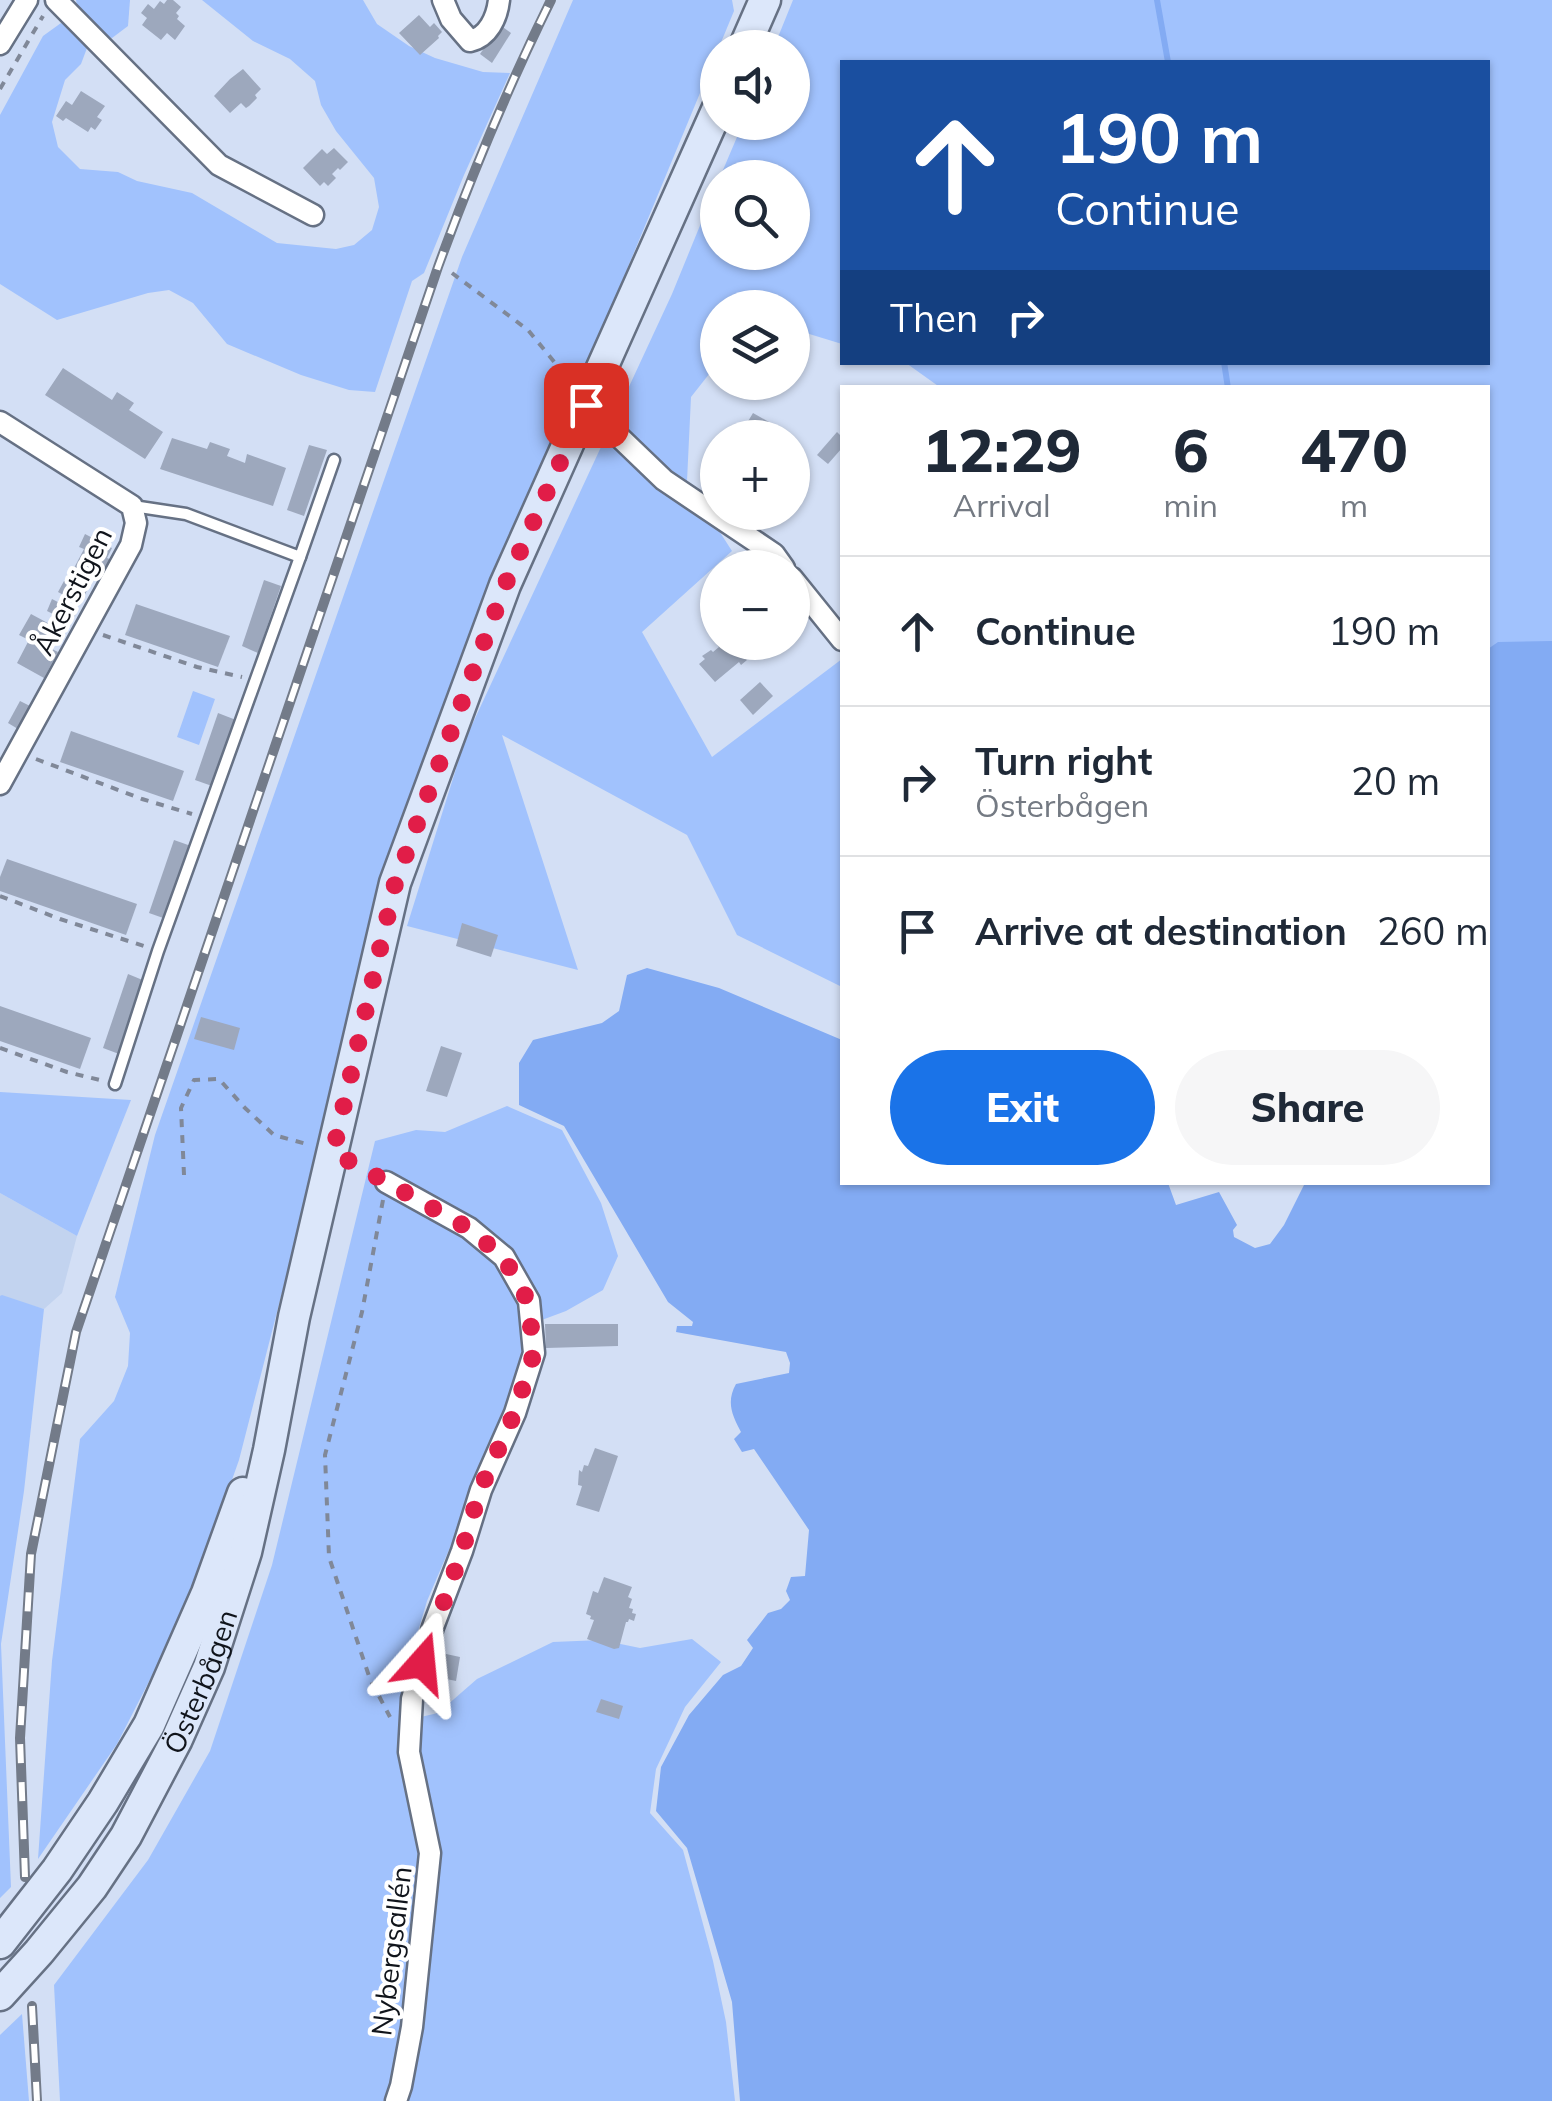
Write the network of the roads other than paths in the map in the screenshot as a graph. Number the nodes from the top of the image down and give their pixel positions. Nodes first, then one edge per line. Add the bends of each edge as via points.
1 (27, 0) edge
2 (443, 0) edge
3 (499, 0) edge
4 (765, 0) edge
5 (50, 8) edge
6 (752, 30) edge
7 (0, 44) edge
8 (704, 140) edge
9 (313, 215) dead end
10 (586, 405) junction
11 (0, 422) edge
12 (334, 460) dead end
13 (132, 506) junction
14 (768, 550) edge
15 (300, 557) junction
16 (810, 600) edge
17 (840, 638) edge
18 (0, 784) edge
19 (115, 1084) road end
20 (386, 1182) road end
21 (294, 1317) junction
22 (0, 1943) edge
23 (0, 1995) edge
24 (396, 2101) edge

1 - 7 street
2 - 3 street via 470,41 493,22
4 - 6 main road
5 - 9 street via 219,165
8 - 10 main road, Österbågen
10 - 14 street via 664,480
10 - 21 main road, Österbågen via 505,585 395,884
11 - 13 street, Åkerstigen
12 - 15 lane
13 - 15 lane via 186,514
13 - 18 street, Åkerstigen via 132,546
15 - 19 lane
16 - 17 street
20 - 24 street, Nybergsallén via 468,1228 504,1258 528,1301 534,1353 480,1490 412,1699 409,1752 430,1853 412,2027
21 - 22 main road, Österbågen via 207,1593 149,1725 104,1802
21 - 23 main road, Österbågen via 246,1552 192,1709 92,1887

